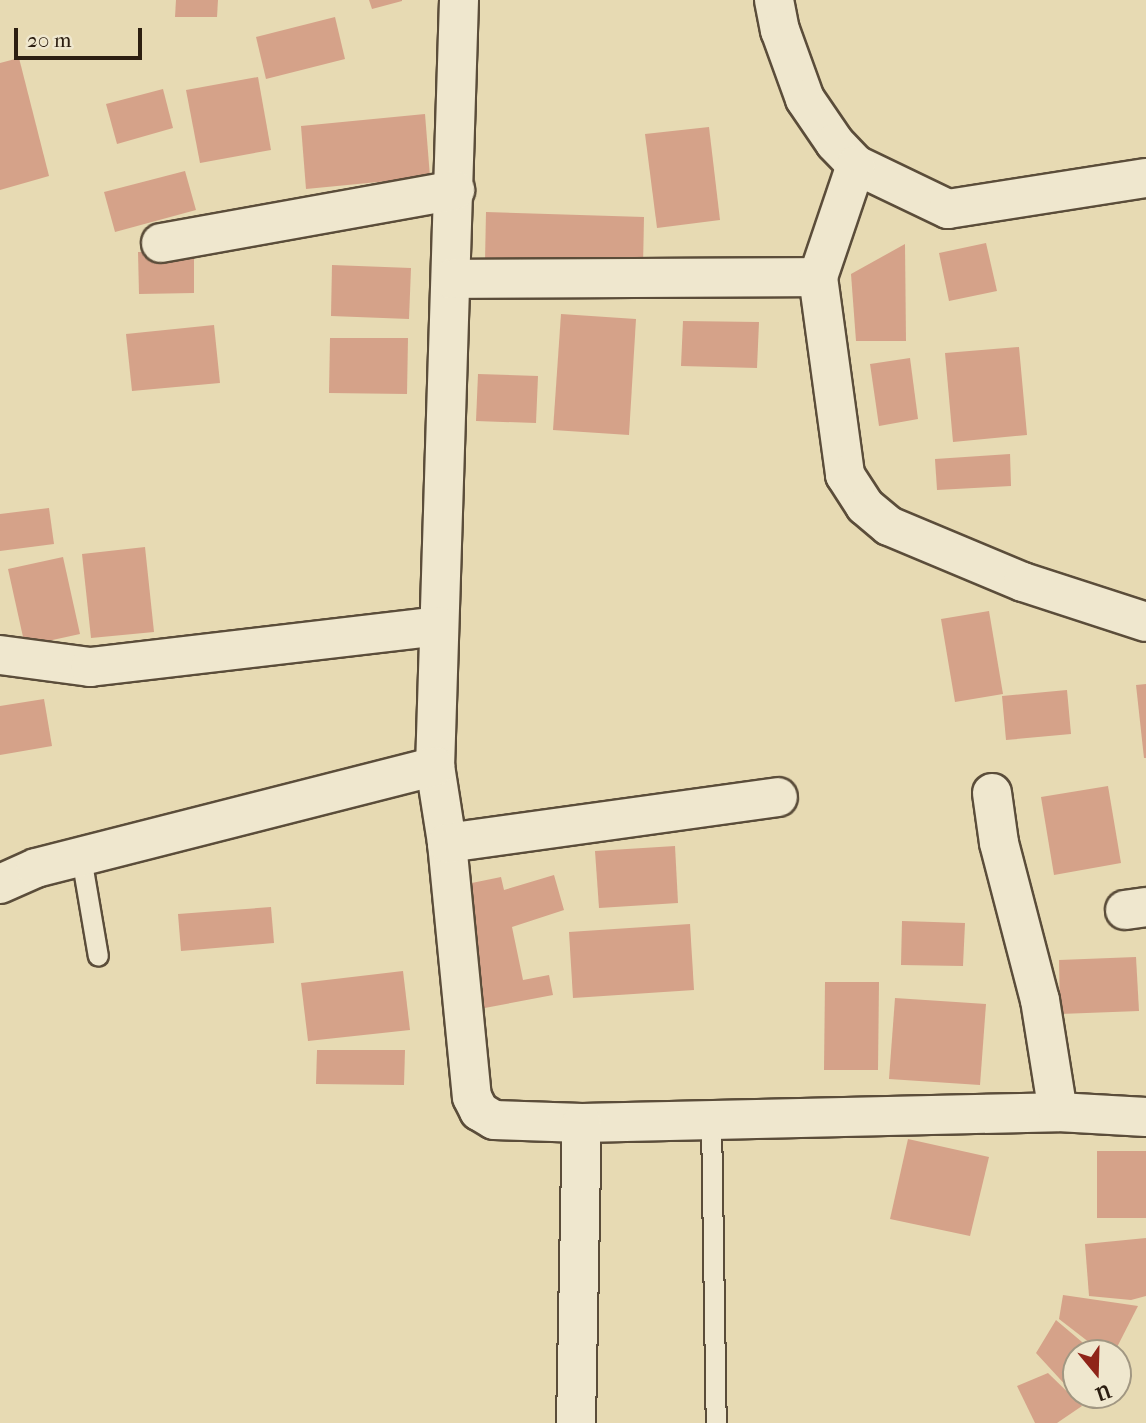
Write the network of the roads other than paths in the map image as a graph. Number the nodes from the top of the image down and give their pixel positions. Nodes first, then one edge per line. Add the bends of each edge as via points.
1 (459, 0) edge
2 (774, 0) edge
3 (856, 165) junction
4 (1146, 178) edge
5 (454, 190) junction
6 (161, 243) dead end
7 (818, 277) junction
8 (451, 279) junction
9 (1146, 622) edge
10 (439, 626) junction
11 (0, 655) edge
12 (435, 766) junction
13 (992, 793) dead end
14 (778, 797) dead end
15 (447, 842) junction
16 (81, 857) junction
17 (0, 884) edge
18 (98, 956) dead end
19 (1058, 1111) junction
20 (1146, 1117) edge
21 (711, 1120) junction
22 (582, 1123) junction
23 (576, 1423) edge
24 (716, 1423) edge

1 - 5 street
2 - 3 street via 805,99 835,144
3 - 4 street via 947,209
3 - 7 street
5 - 6 street
5 - 8 street
7 - 8 street
7 - 9 street via 845,475 865,506 889,526 1023,582
8 - 10 street
10 - 11 street via 90,667
10 - 12 street
12 - 15 street
12 - 16 street
13 - 19 street via 999,843 1040,1000
14 - 15 street
15 - 22 street via 472,1097 479,1111 494,1120
16 - 17 street via 36,868
16 - 18 lane
19 - 20 street
19 - 21 street
21 - 22 street
21 - 24 lane
22 - 23 street

